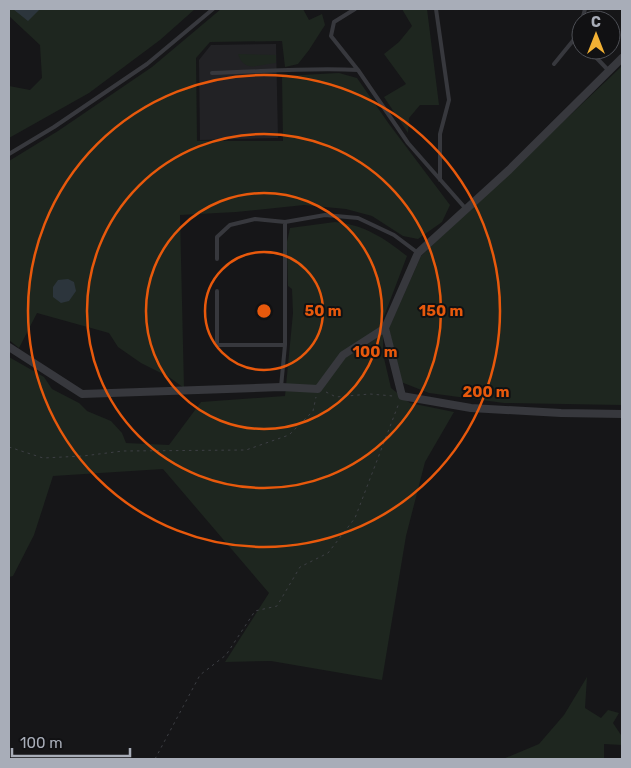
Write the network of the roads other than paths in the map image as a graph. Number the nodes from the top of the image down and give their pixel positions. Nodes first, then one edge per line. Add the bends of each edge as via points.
1 (213, 9) edge
2 (355, 9) edge
3 (436, 9) edge
4 (571, 43) edge
5 (622, 58) edge
6 (599, 60) edge
7 (554, 64) dead end
8 (358, 70) junction
9 (609, 71) junction
10 (212, 73) dead end
11 (9, 154) edge
12 (440, 180) junction
13 (466, 209) junction
14 (285, 222) junction
15 (418, 253) junction
16 (217, 259) dead end
17 (217, 291) dead end
18 (385, 328) junction
19 (285, 344) junction
20 (9, 347) edge
21 (281, 387) junction
22 (622, 414) edge

1 - 11 lane via 147,64 54,128
2 - 8 lane via 334,22 331,36
3 - 12 lane via 449,100 440,134
4 - 7 lane
5 - 9 street
6 - 9 lane
8 - 10 lane via 320,68
8 - 12 lane via 408,143
9 - 13 street
12 - 13 lane
13 - 15 street
14 - 15 lane via 325,215 358,218 394,235
14 - 16 lane via 255,219 230,225 217,237
14 - 19 lane
15 - 18 street
17 - 19 lane via 217,345
18 - 21 street via 343,355 318,389
18 - 22 street via 402,396 472,408
19 - 21 lane
20 - 21 street via 82,394

